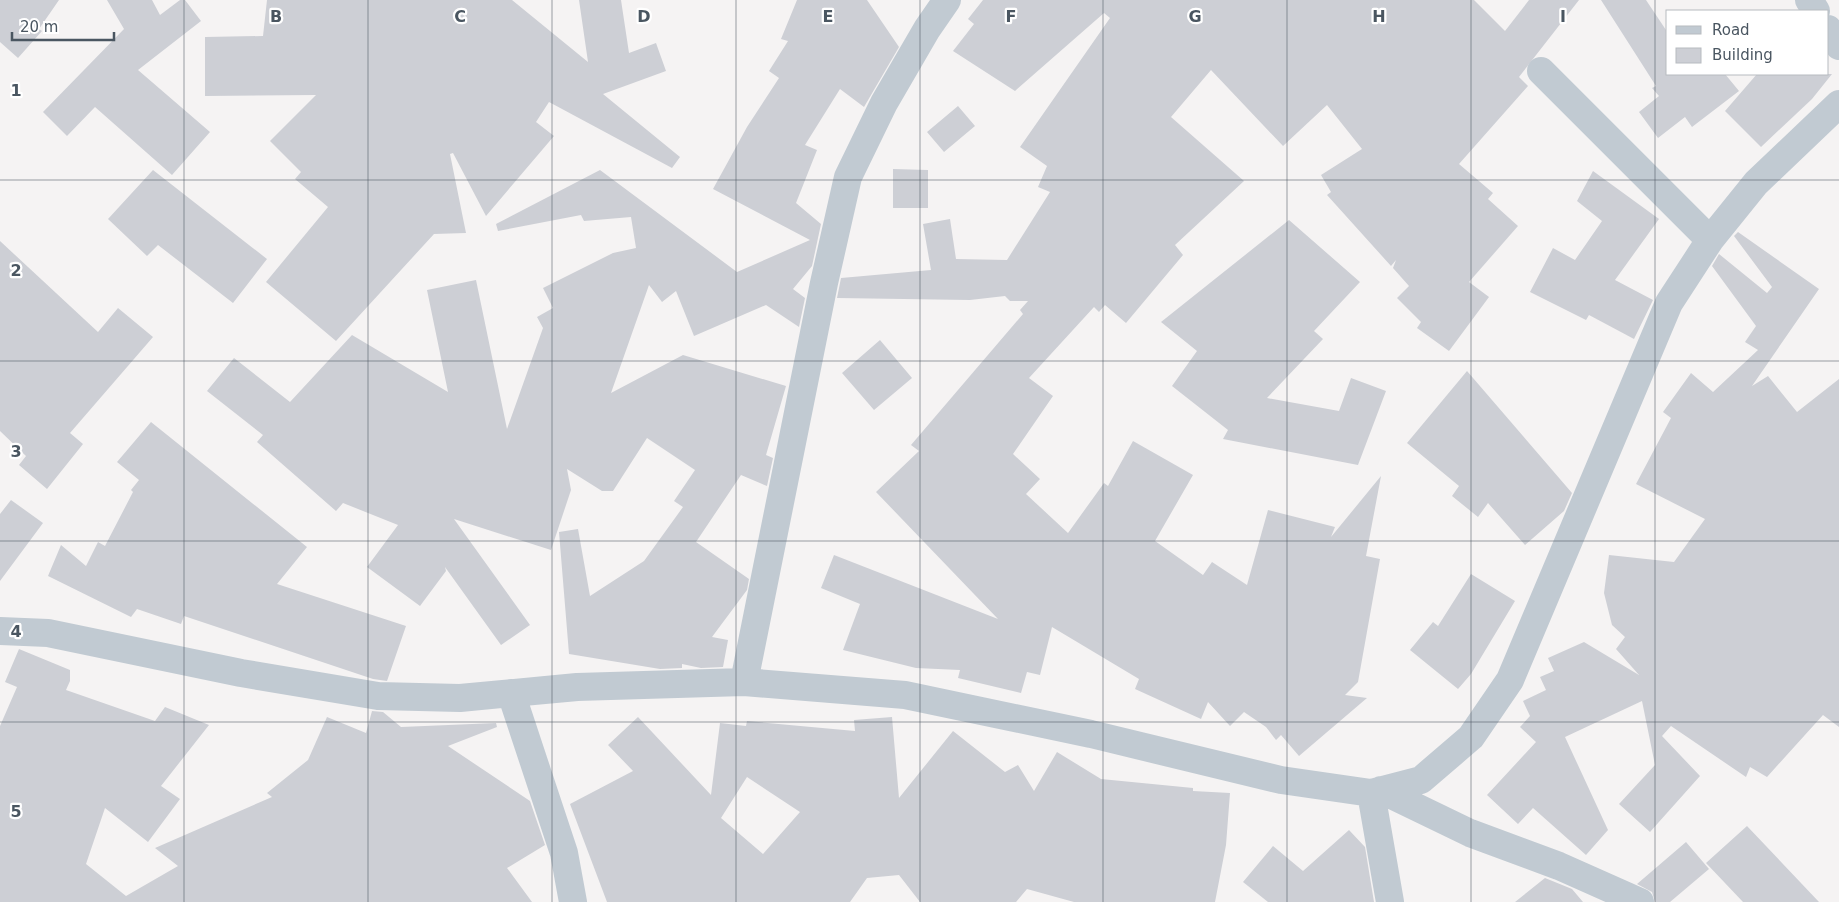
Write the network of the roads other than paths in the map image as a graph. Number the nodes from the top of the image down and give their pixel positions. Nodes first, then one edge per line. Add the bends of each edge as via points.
1 (935, 4) edge
2 (1829, 31) edge
3 (1839, 46) edge
4 (1541, 71) dead end
5 (1839, 104) edge
6 (1710, 240) junction
7 (0, 631) edge
8 (744, 682) junction
9 (511, 693) junction
10 (1376, 792) junction
11 (573, 902) edge
12 (1390, 902) edge
13 (1640, 902) edge

1 - 8 street via 848,177
2 - 3 street
4 - 6 street
5 - 6 street via 1756,183
6 - 10 street via 1669,303 1510,680 1470,737 1422,780
7 - 9 street via 48,634 378,696 460,698
8 - 9 street via 577,687
8 - 10 street via 905,695 1091,734 1281,780
9 - 11 street via 564,853
10 - 12 street
10 - 13 street

